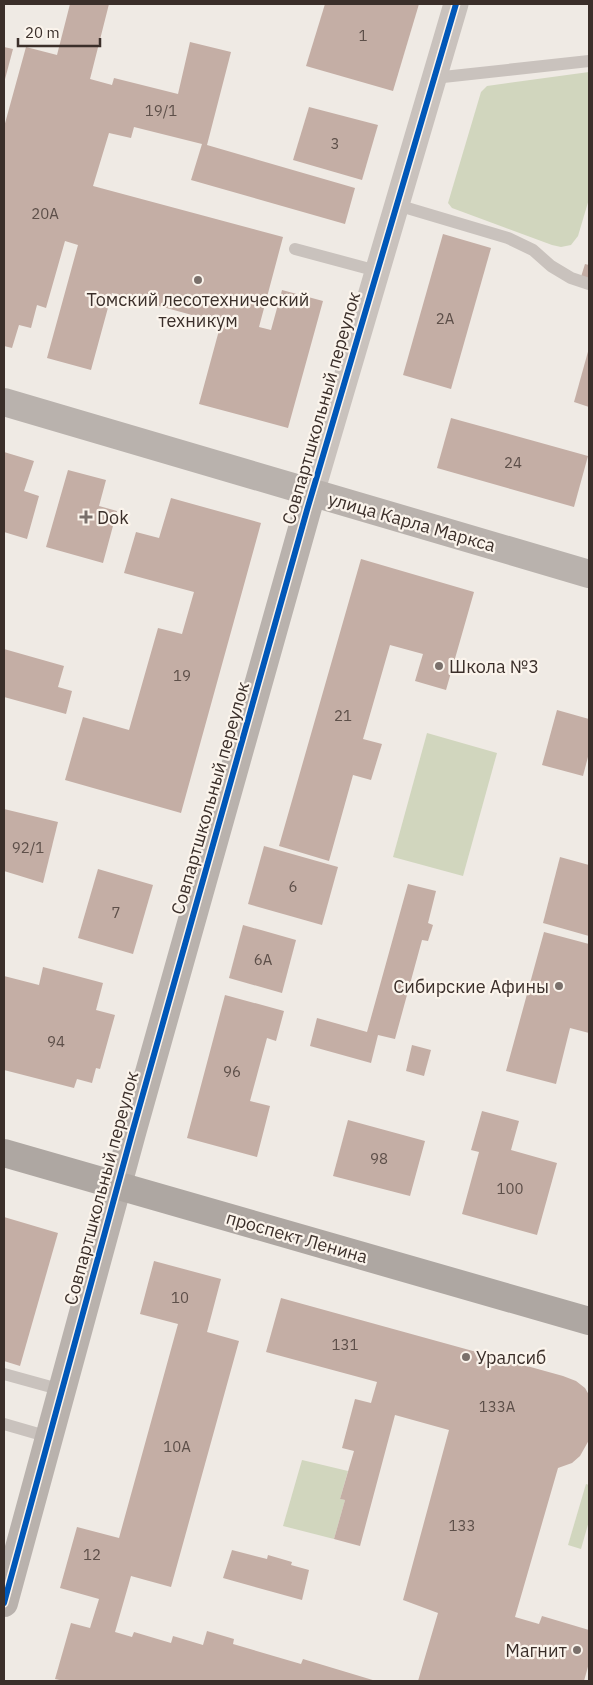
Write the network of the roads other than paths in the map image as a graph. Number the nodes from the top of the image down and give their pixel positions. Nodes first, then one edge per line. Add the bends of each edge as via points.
1 (456, 4) edge
2 (589, 61) edge
3 (434, 78) junction
4 (397, 205) junction
5 (295, 249) dead end
6 (377, 272) junction
7 (589, 284) edge
8 (4, 402) edge
9 (312, 493) junction
10 (589, 574) edge
11 (4, 1153) edge
12 (117, 1186) junction
13 (589, 1321) edge
14 (4, 1374) edge
15 (62, 1390) junction
16 (4, 1424) edge
17 (48, 1437) junction
18 (4, 1603) edge

1 - 3 street, Совпартшкольный переулок
2 - 3 lane
3 - 4 street, Совпартшкольный переулок
4 - 6 street, Совпартшкольный переулок
4 - 7 lane via 508,238 533,250 571,278
5 - 6 lane
6 - 9 street, Совпартшкольный переулок
8 - 9 street, улица Карла Маркса
9 - 10 street, улица Карла Маркса
9 - 12 street, Совпартшкольный переулок
11 - 12 main road, проспект Ленина
12 - 13 main road, проспект Ленина
12 - 15 street, Совпартшкольный переулок
14 - 15 lane
15 - 17 street, Совпартшкольный переулок
16 - 17 lane
17 - 18 street, Совпартшкольный переулок

